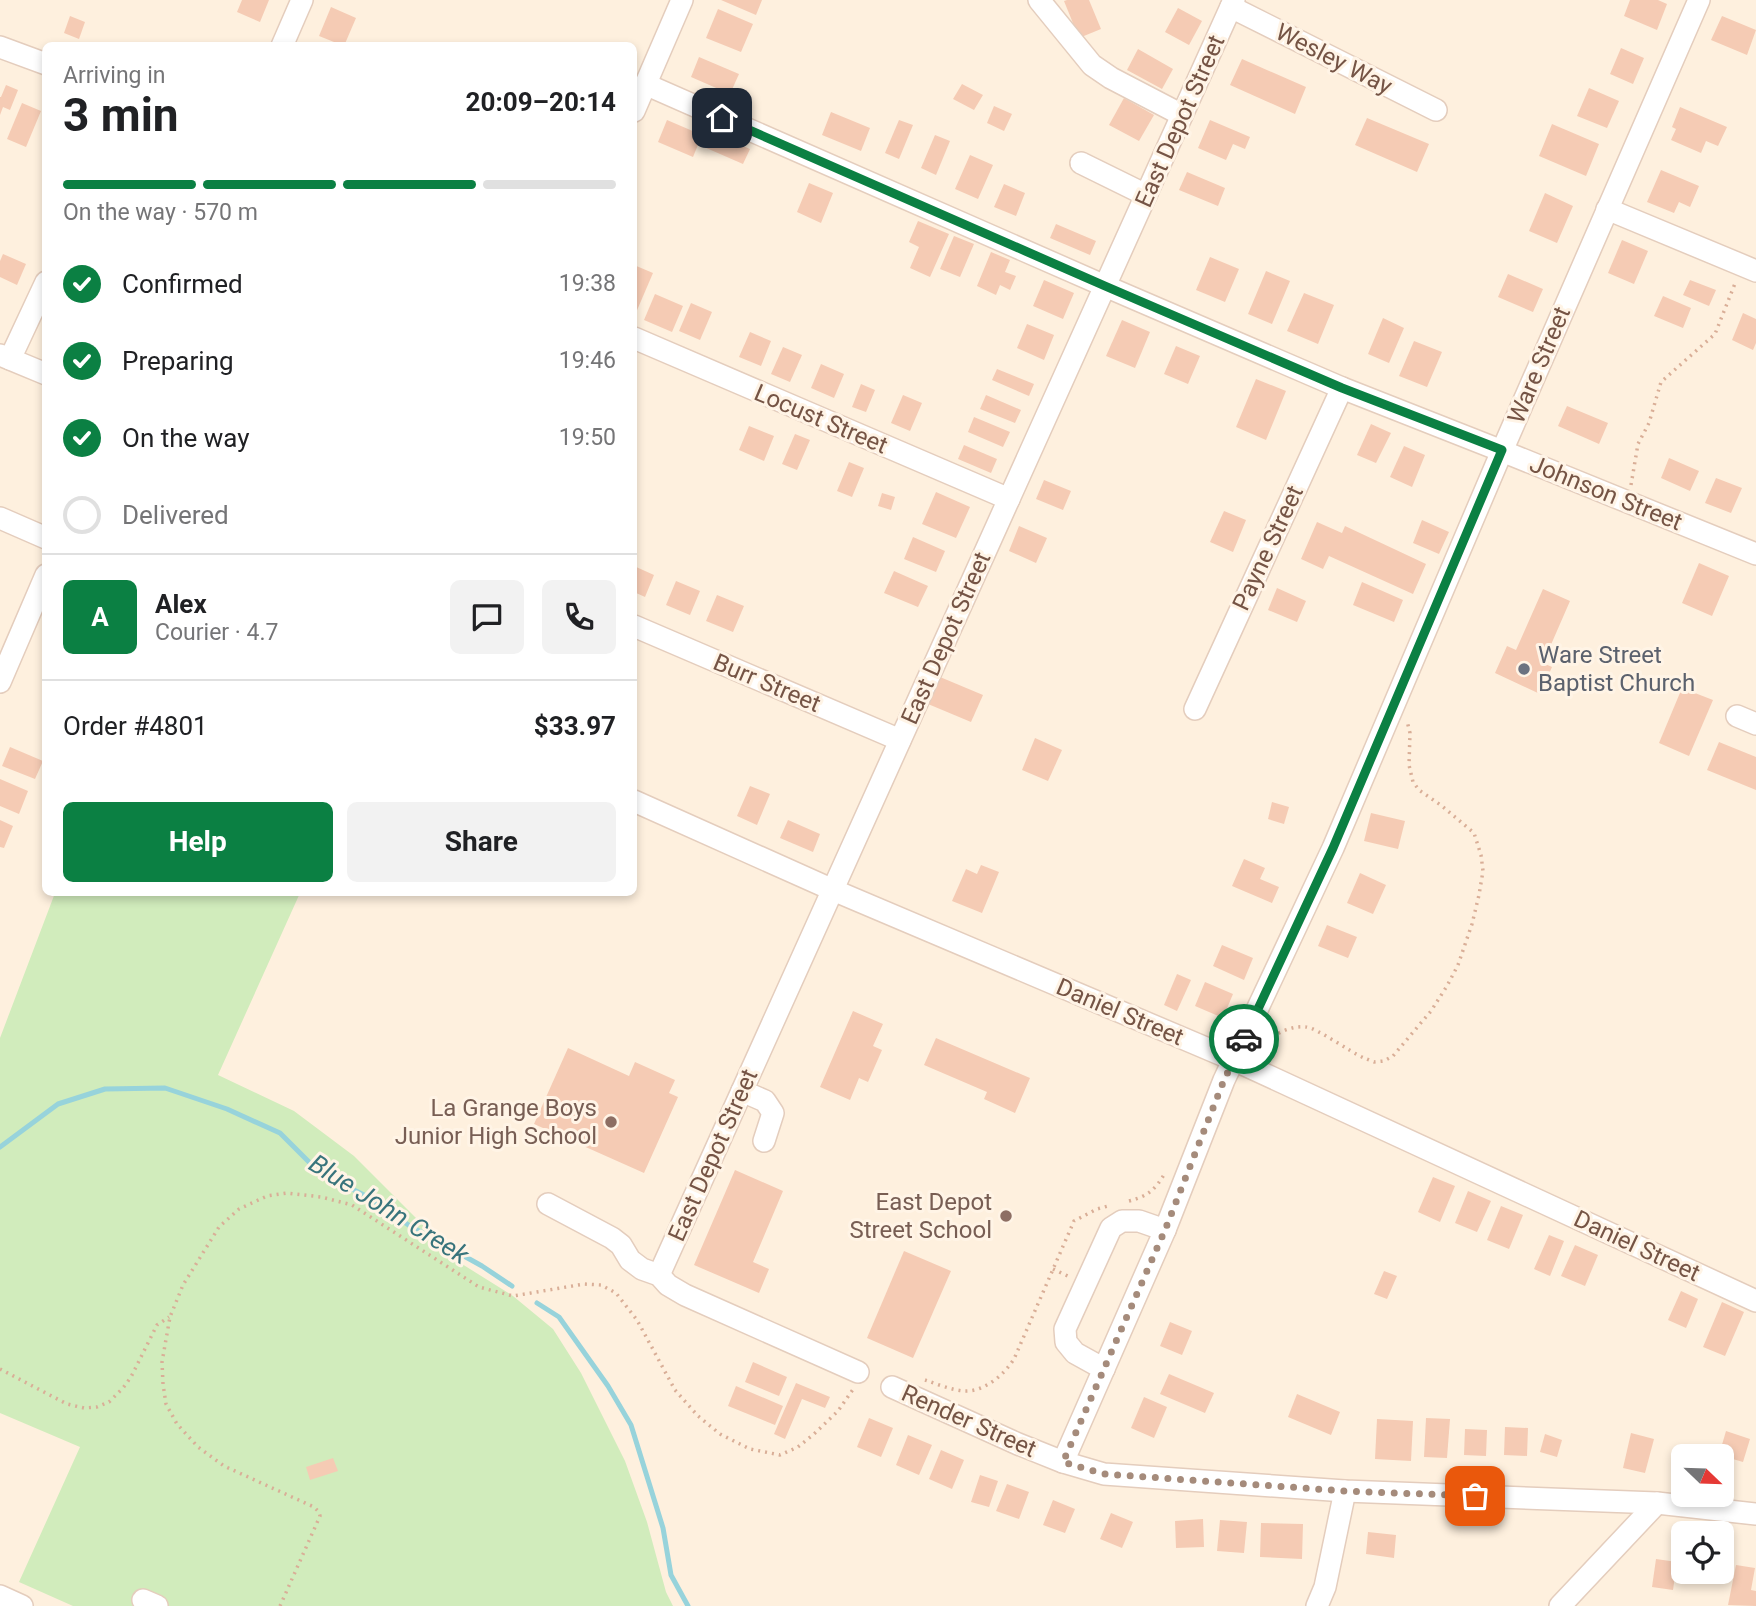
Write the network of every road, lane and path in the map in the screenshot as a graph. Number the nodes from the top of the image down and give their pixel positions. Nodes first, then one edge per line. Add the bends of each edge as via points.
1 (302, 0) edge
2 (682, 0) edge
3 (1039, 0) edge
4 (1699, 0) edge
5 (1232, 4) edge
6 (284, 42) edge
7 (0, 47) edge
8 (42, 63) edge
9 (645, 84) junction
10 (637, 104) edge
11 (1436, 110) dead end
12 (1182, 115) junction
13 (1081, 163) dead end
14 (1146, 195) junction
15 (1607, 209) junction
16 (1747, 272) edge
17 (1105, 286) junction
18 (42, 289) edge
19 (637, 339) edge
20 (5, 357) edge
21 (42, 372) edge
22 (1342, 388) junction
23 (1502, 450) junction
24 (1630, 491) dead end
25 (1009, 499) junction
26 (0, 518) edge
27 (42, 536) edge
28 (1756, 554) edge
29 (42, 584) edge
30 (637, 627) edge
31 (2, 673) edge
32 (1392, 708) junction
33 (1195, 709) dead end
34 (900, 740) junction
35 (637, 802) edge
36 (833, 890) junction
37 (1257, 1049) dead end
38 (1234, 1060) junction
39 (742, 1091) junction
40 (764, 1141) dead end
41 (548, 1204) dead end
42 (1165, 1230) junction
43 (659, 1275) junction
44 (1756, 1301) edge
45 (0, 1369) edge
46 (1104, 1369) junction
47 (858, 1372) dead end
48 (892, 1387) dead end
49 (1063, 1462) junction
50 (1345, 1491) junction
51 (1657, 1503) junction
52 (1756, 1514) edge
53 (0, 1596) edge
54 (22, 1606) edge
55 (280, 1606) edge
56 (1317, 1606) edge
57 (1560, 1606) edge

1 - 6 street
2 - 9 street
3 - 12 street via 1092,65
4 - 15 street, Ware Street
5 - 11 street, Wesley Way
5 - 12 street, East Depot Street
7 - 8 street
9 - 10 street
9 - 17 street, Johnson Street
12 - 14 street, East Depot Street
13 - 14 street
14 - 17 street, East Depot Street
15 - 16 street
15 - 23 street, Ware Street
16 - 24 path via 1715,334 1661,382 1650,423 1638,444
17 - 22 street, Johnson Street
17 - 25 street, East Depot Street
18 - 20 street
19 - 25 street, Locust Street
20 - 21 street
22 - 23 street, Johnson Street
22 - 33 street, Payne Street
23 - 28 street, Johnson Street
23 - 32 street, Ware Street
25 - 34 street, East Depot Street
26 - 27 street
29 - 31 street
30 - 34 street, Burr Street
32 - 37 path via 1408,722 1413,782 1474,834 1481,855 1479,895 1458,965 1431,1011 1384,1061 1357,1055 1306,1027 1286,1030
32 - 38 street, Ware Street via 1333,848
34 - 36 street, East Depot Street
35 - 36 street, Daniel Street
36 - 38 street, Daniel Street
36 - 39 street, East Depot Street
38 - 42 street, Ware Street
38 - 44 street, Daniel Street
39 - 40 street via 765,1101 773,1113
39 - 43 street, East Depot Street
41 - 43 street via 612,1238 630,1260
42 - 46 street, Ware Street
42 - 46 street via 1139,1221 1122,1221 1111,1228 1077,1300 1065,1329 1066,1342 1075,1353
43 - 47 street via 685,1294
45 - 55 path via 67,1404 97,1407 123,1388 157,1325 170,1317 163,1384 166,1404 177,1424 224,1466 319,1512
46 - 49 street, Ware Street
48 - 49 street, Render Street
49 - 50 street, Render Street via 1104,1474
50 - 51 street, Render Street
50 - 56 street
51 - 52 street, Render Street
51 - 57 street
53 - 54 street

